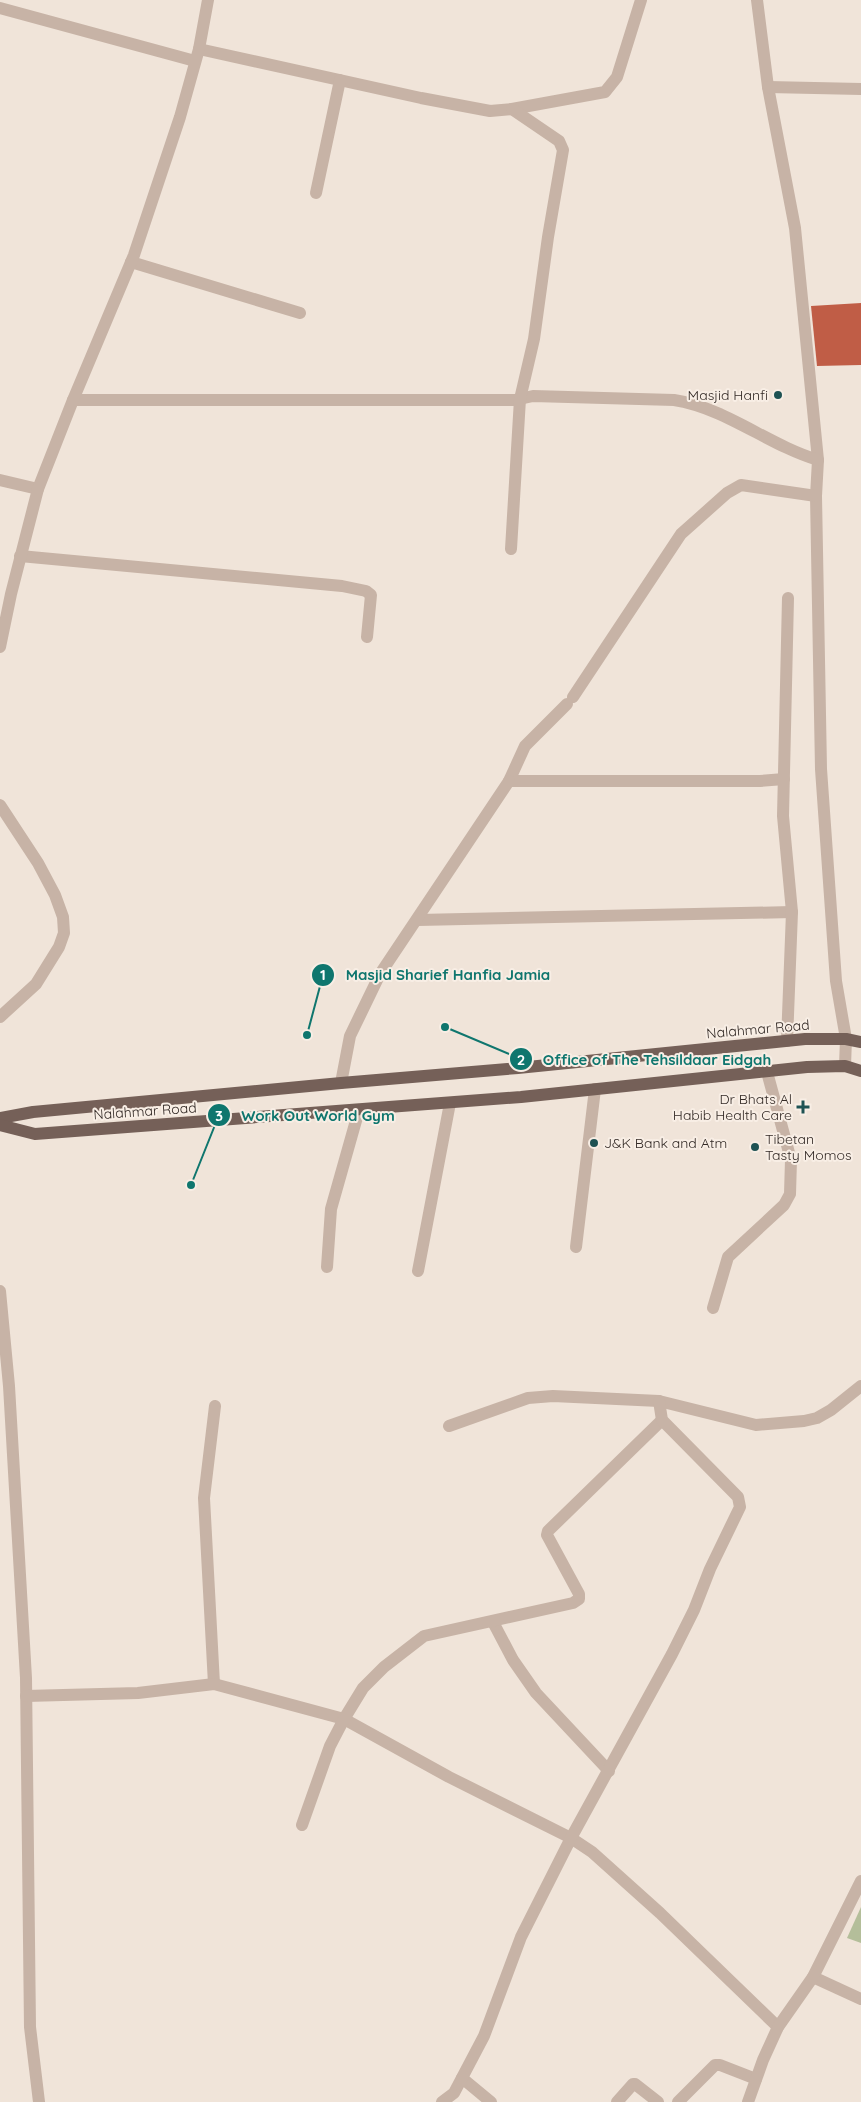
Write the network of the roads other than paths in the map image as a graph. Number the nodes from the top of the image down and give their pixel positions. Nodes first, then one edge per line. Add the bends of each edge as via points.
1 (208, 0) edge
2 (641, 0) edge
3 (758, 0) edge
4 (0, 8) edge
5 (197, 55) junction
6 (340, 80) junction
7 (768, 87) junction
8 (861, 89) edge
9 (512, 109) junction
10 (316, 193) dead end
11 (131, 262) junction
12 (300, 313) dead end
13 (520, 399) junction
14 (73, 400) junction
15 (818, 460) junction
16 (0, 480) edge
17 (38, 489) junction
18 (816, 496) junction
19 (511, 549) dead end
20 (20, 556) junction
21 (788, 598) dead end
22 (367, 637) dead end
23 (0, 647) edge
24 (784, 779) junction
25 (509, 781) junction
26 (0, 805) edge
27 (792, 912) junction
28 (418, 920) junction
29 (0, 1018) edge
30 (846, 1039) junction
31 (787, 1041) junction
32 (861, 1042) edge
33 (845, 1066) junction
34 (861, 1071) edge
35 (766, 1072) junction
36 (341, 1083) junction
37 (595, 1089) junction
38 (450, 1103) junction
39 (359, 1110) junction
40 (0, 1118) edge
41 (0, 1125) edge
42 (576, 1248) dead end
43 (327, 1267) dead end
44 (418, 1271) dead end
45 (0, 1291) edge
46 (713, 1308) dead end
47 (4, 1372) edge
48 (861, 1386) edge
49 (659, 1401) junction
50 (215, 1406) dead end
51 (662, 1420) junction
52 (449, 1426) dead end
53 (493, 1622) junction
54 (214, 1684) junction
55 (26, 1696) junction
56 (344, 1718) junction
57 (609, 1771) junction
58 (302, 1825) dead end
59 (571, 1838) junction
60 (861, 1881) edge
61 (813, 1977) junction
62 (861, 1999) edge
63 (778, 2027) junction
64 (462, 2078) junction
65 (756, 2079) junction
66 (39, 2102) edge
67 (442, 2102) edge
68 (491, 2102) edge
69 (616, 2102) edge
70 (658, 2102) edge
71 (678, 2102) edge
72 (748, 2102) edge

1 - 5 street
2 - 9 street via 617,78 605,92
3 - 7 street
4 - 5 street
5 - 6 street
5 - 11 street via 180,117
6 - 9 street via 490,111
6 - 10 street
7 - 8 street
7 - 15 street via 795,228
9 - 13 street via 559,141 563,150 534,339
11 - 12 street
11 - 14 street
13 - 14 street
13 - 15 street via 542,396 693,403 770,438 788,450
13 - 19 street
14 - 17 street
15 - 18 street
16 - 17 street
17 - 20 street
18 - 25 street via 741,485 727,493 681,534 570,700 525,746
18 - 30 street via 820,769 836,981
20 - 22 street via 342,586 366,591 371,595
20 - 23 street
21 - 24 street
24 - 25 street
24 - 27 street via 783,816
25 - 28 street
26 - 29 street via 56,894 64,933 59,948 36,984
27 - 28 street
27 - 31 street
28 - 36 street via 380,974 350,1036
30 - 31 main road, Nalahmar Road
30 - 32 main road, Nalahmar Road
30 - 33 street
31 - 36 main road, Nalahmar Road
33 - 34 main road, Nalahmar Road
33 - 35 main road, Nalahmar Road
35 - 37 main road, Nalahmar Road
35 - 46 street via 791,1160 790,1194 784,1205 728,1257
36 - 40 main road, Nalahmar Road via 33,1112
37 - 38 main road, Nalahmar Road
37 - 42 street
38 - 39 main road, Nalahmar Road
38 - 44 street
39 - 41 main road, Nalahmar Road via 35,1134
39 - 43 street via 331,1209
45 - 47 street
47 - 55 street
48 - 49 street via 817,1418 756,1425
49 - 51 street
49 - 52 street via 553,1396 528,1398
50 - 54 street via 204,1498
51 - 53 street via 548,1531 547,1535 580,1594 579,1599
51 - 57 street via 738,1497 740,1507 724,1536 694,1610
53 - 56 street via 424,1636 363,1688
53 - 57 street via 513,1660 536,1693
54 - 55 street via 138,1693
54 - 56 street
55 - 66 street via 30,2026
56 - 58 street via 330,1746
56 - 59 street via 449,1777
57 - 59 street
59 - 63 street via 612,1868
59 - 64 street via 522,1938 484,2036
60 - 61 street
61 - 62 street
61 - 63 street
63 - 65 street
64 - 67 street via 454,2093
64 - 68 street
65 - 71 street via 715,2065
65 - 72 street
69 - 70 street via 633,2084

